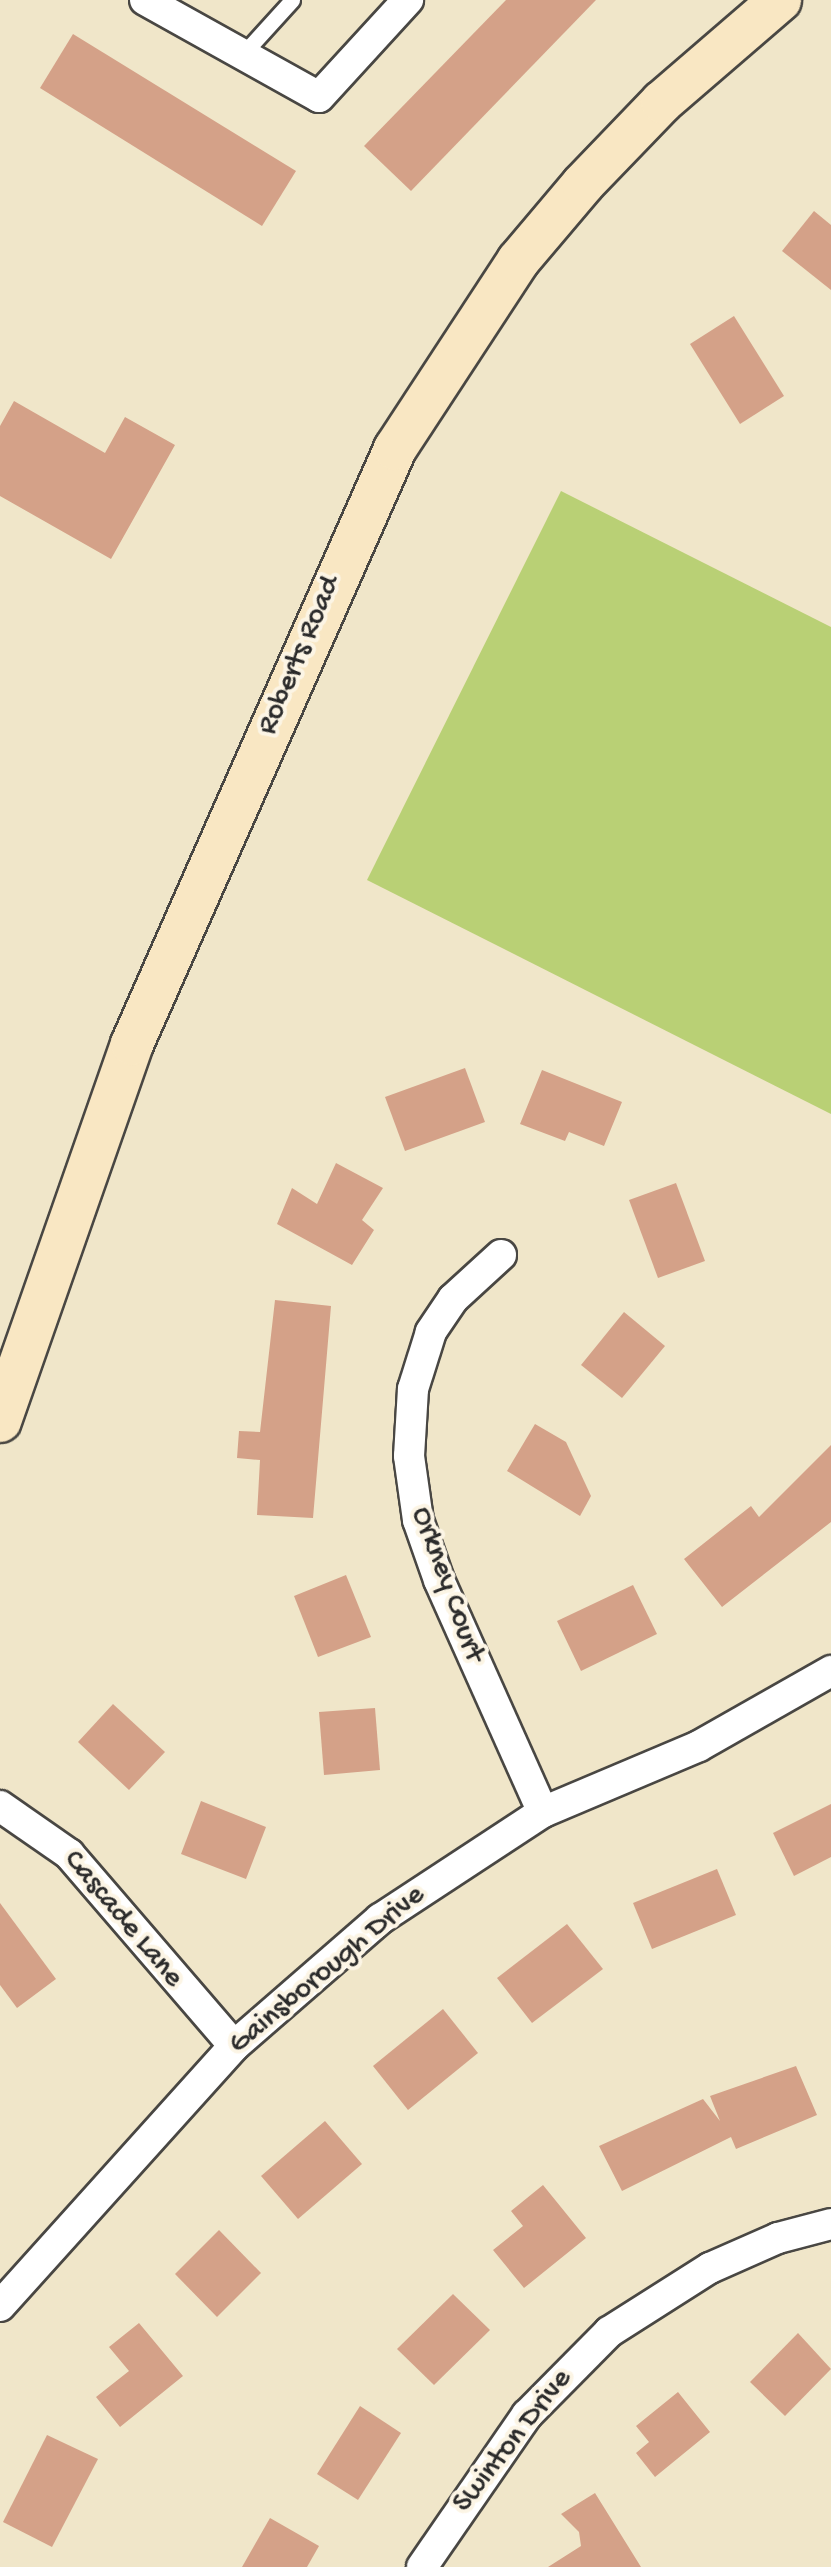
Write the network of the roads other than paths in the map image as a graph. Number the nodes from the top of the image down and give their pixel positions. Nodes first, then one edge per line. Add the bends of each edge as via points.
1 (145, 0) edge
2 (292, 0) edge
3 (408, 0) edge
4 (780, 0) edge
5 (242, 54) junction
6 (501, 1255) dead end
7 (0, 1421) edge
8 (831, 1671) edge
9 (0, 1806) edge
10 (543, 1812) junction
11 (234, 2046) junction
12 (831, 2224) edge
13 (0, 2306) edge
14 (422, 2567) edge

1 - 5 street
2 - 5 lane
3 - 5 street via 319,97
4 - 7 main road, Roberts Road via 662,102 583,184 508,276 395,450 132,1044
6 - 10 street, Orkney Court via 453,1299 431,1332 414,1389 409,1456 418,1520 439,1580
8 - 10 street, Gainsborough Drive via 699,1746
9 - 11 street, Cascade Lane via 69,1854
10 - 11 street, Gainsborough Drive via 380,1918
11 - 13 street, Gainsborough Drive
12 - 14 street, Swinton Drive via 710,2268 610,2332 527,2415

